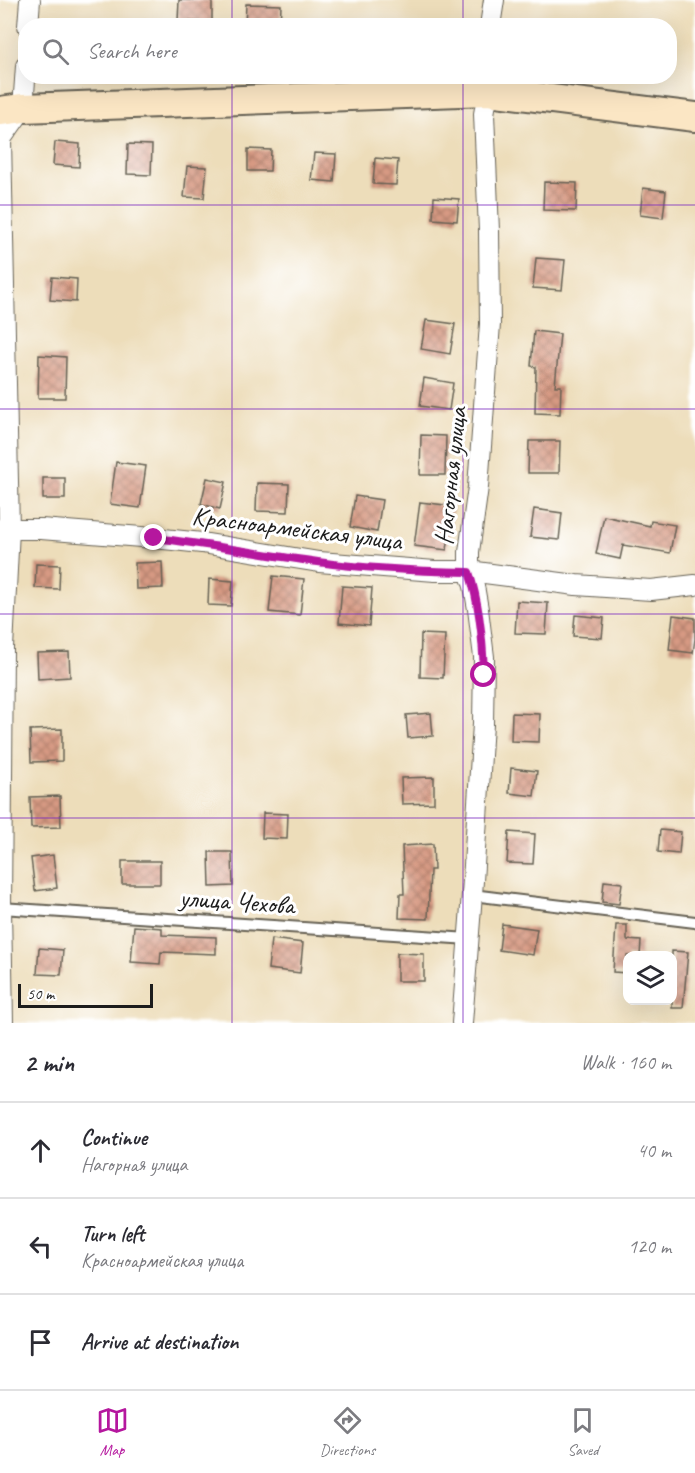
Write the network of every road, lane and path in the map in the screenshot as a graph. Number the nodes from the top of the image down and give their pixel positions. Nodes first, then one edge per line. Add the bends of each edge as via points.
1 (30, 0) edge
2 (494, 0) edge
3 (29, 18) edge
4 (491, 18) edge
5 (20, 84) edge
6 (487, 84) edge
7 (11, 110) edge
8 (695, 117) edge
9 (5, 530) edge
10 (469, 572) junction
11 (695, 585) edge
12 (472, 895) junction
13 (1, 908) edge
14 (695, 922) edge
15 (469, 939) junction
16 (3, 1023) edge
17 (462, 1023) edge

1 - 3 street
2 - 4 street
5 - 7 street
6 - 7 street
6 - 8 street
6 - 10 street, Нагорная улица via 484,114 490,324
7 - 9 street via 1,139
9 - 10 street, Красноармейская улица via 154,538 319,562
9 - 13 street
10 - 11 street, Красноармейская улица via 651,590
10 - 12 street, Нагорная улица via 478,609 484,675
12 - 14 lane
12 - 15 street, Нагорная улица
13 - 15 lane, улица Чехова
13 - 16 street
15 - 17 street, Нагорная улица

